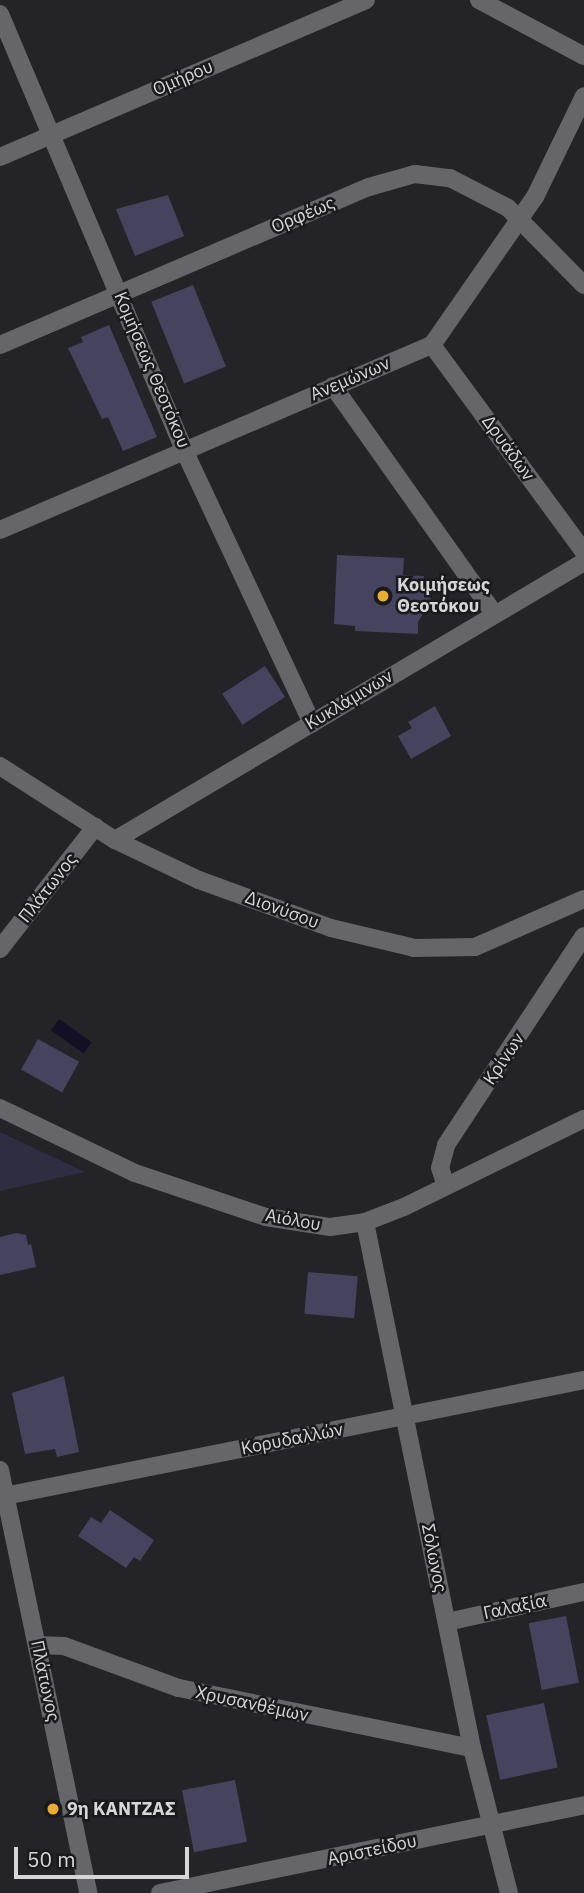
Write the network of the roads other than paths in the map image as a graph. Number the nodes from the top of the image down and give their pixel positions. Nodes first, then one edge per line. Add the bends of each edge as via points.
1 (366, 0) edge
2 (479, 0) edge
3 (0, 14) edge
4 (584, 56) edge
5 (584, 96) edge
6 (53, 134) junction
7 (0, 157) edge
8 (521, 218) junction
9 (584, 285) edge
10 (120, 293) junction
11 (0, 345) edge
12 (432, 345) junction
13 (333, 386) junction
14 (184, 450) junction
15 (0, 530) edge
16 (584, 552) edge
17 (584, 562) edge
18 (494, 613) junction
19 (312, 723) junction
20 (0, 766) edge
21 (95, 827) junction
22 (115, 839) junction
23 (584, 899) edge
24 (584, 936) edge
25 (0, 949) edge
26 (0, 1108) edge
27 (584, 1119) edge
28 (446, 1186) junction
29 (365, 1222) junction
30 (584, 1380) edge
31 (405, 1416) junction
32 (0, 1469) edge
33 (3, 1496) edge
34 (584, 1592) edge
35 (447, 1622) junction
36 (37, 1645) junction
37 (472, 1748) junction
38 (584, 1805) edge
39 (495, 1825) junction
40 (88, 1893) edge
41 (160, 1893) edge
42 (509, 1893) edge

1 - 6 street, Ομήρου
2 - 4 street
3 - 6 street, Κομήσεως Θεοτόκου
5 - 8 street
6 - 7 street, Ομήρου
6 - 10 street, Κομήσεως Θεοτόκου
8 - 9 street, Ορφέως
8 - 10 street, Ορφέως via 450,178 415,174 394,178
8 - 12 street
10 - 11 street, Ορφέως
10 - 14 street, Κομήσεως Θεοτόκου
12 - 13 street, Ανεμώνων
12 - 16 street, Δρυάδων
13 - 14 street, Ανεμώνων
13 - 18 street
14 - 15 street, Ανεμώνων
14 - 19 street, Κομήσεως Θεοτόκου
17 - 18 street, Κυκλάμινων
18 - 19 street, Κυκλάμινων
19 - 22 street, Κυκλάμινων
20 - 21 street, Διονύσου
21 - 22 street, Διονύσου
21 - 25 street, Πλάτωνος
22 - 23 street, Διονύσου via 235,893 331,928 414,948 475,947
24 - 28 street, Κρίνων via 446,1145 440,1168
26 - 29 street, Αιόλου via 135,1173 266,1217 308,1226
27 - 28 street, Αιόλου
28 - 29 street, Αιόλου
29 - 31 street, Σόλωνος
30 - 31 street, Κορυδαλλών
31 - 33 street, Κορυδαλλών
31 - 35 street, Σόλωνος
32 - 33 street, Πλάτωνος
33 - 36 street, Πλάτωνος
34 - 35 street, Γαλαξία
35 - 37 street, Σόλωνος
36 - 37 street, Χρυσανθέμων via 64,1647 179,1688
36 - 40 street, Πλάτωνος
37 - 39 street, Σόλωνος
38 - 39 street, Αριστείδου
39 - 41 street, Αριστείδου
39 - 42 street, Σόλωνος

